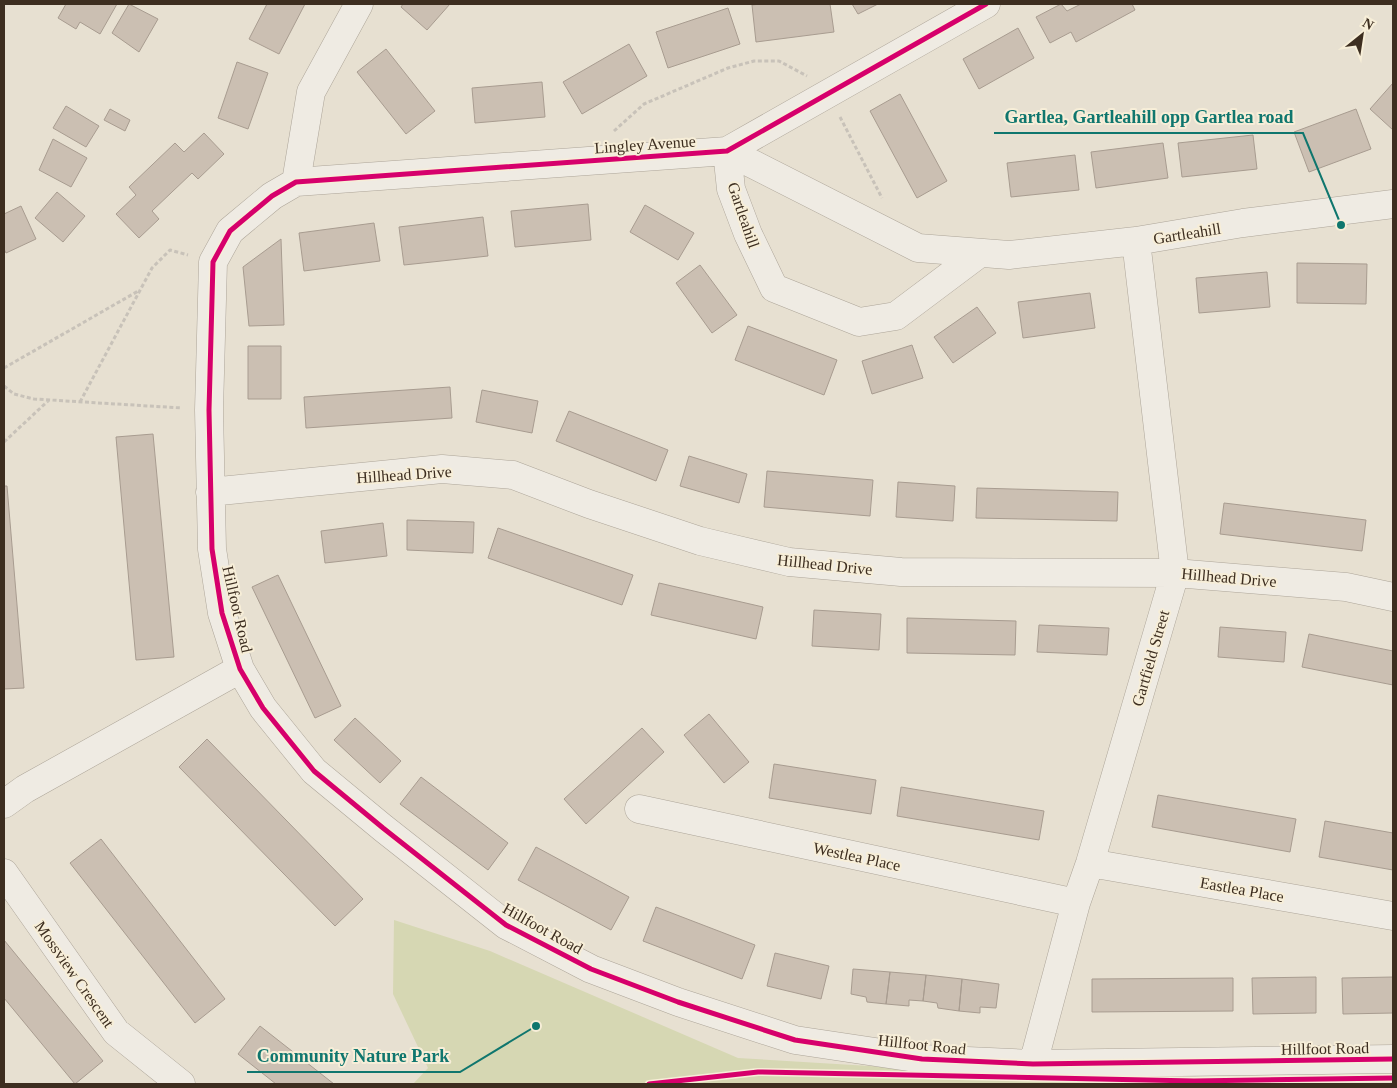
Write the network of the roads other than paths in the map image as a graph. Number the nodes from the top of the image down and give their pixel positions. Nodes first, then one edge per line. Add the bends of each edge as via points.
1 (359, 4) edge
2 (986, 4) edge
3 (727, 151) junction
4 (296, 182) junction
5 (272, 196) joint
6 (1393, 204) edge
7 (1136, 241) junction
8 (980, 253) junction
9 (210, 492) junction
10 (1175, 573) junction
11 (1393, 597) edge
12 (240, 669) junction
13 (4, 804) edge
14 (639, 809) dead end
15 (1090, 863) junction
16 (4, 873) edge
17 (1076, 903) junction
18 (1393, 916) edge
19 (1393, 1059) edge
20 (1033, 1064) junction
21 (181, 1084) edge

1 - 4 street via 311,92
2 - 3 street, Lingley Avenue
3 - 4 street, Lingley Avenue
3 - 8 street, Gartleahill via 918,248
3 - 8 street, Gartleahill via 731,189 774,288 859,322 896,316
4 - 5 street, Lingley Avenue
5 - 9 street, Hillfoot Road via 230,231 213,262
6 - 7 street, Gartleahill via 1243,223
7 - 8 street, Gartleahill via 1009,255
7 - 10 street, Gartfield Street
9 - 10 street, Hillhead Drive via 451,470 513,475 700,540 789,562 901,572
9 - 12 street, Hillfoot Road via 212,549 222,613
10 - 11 street, Hillhead Drive via 1346,587
10 - 15 street, Gartfield Street
12 - 13 street
12 - 20 street, Hillfoot Road via 263,708 314,771 506,925 591,969 678,1002 796,1040 922,1059
14 - 17 street, Westlea Place
15 - 17 street, Gartfield Street
15 - 18 street, Eastlea Place
16 - 21 street, Mossview Crescent via 116,1032
17 - 20 street, Gartfield Street
19 - 20 street, Hillfoot Road

